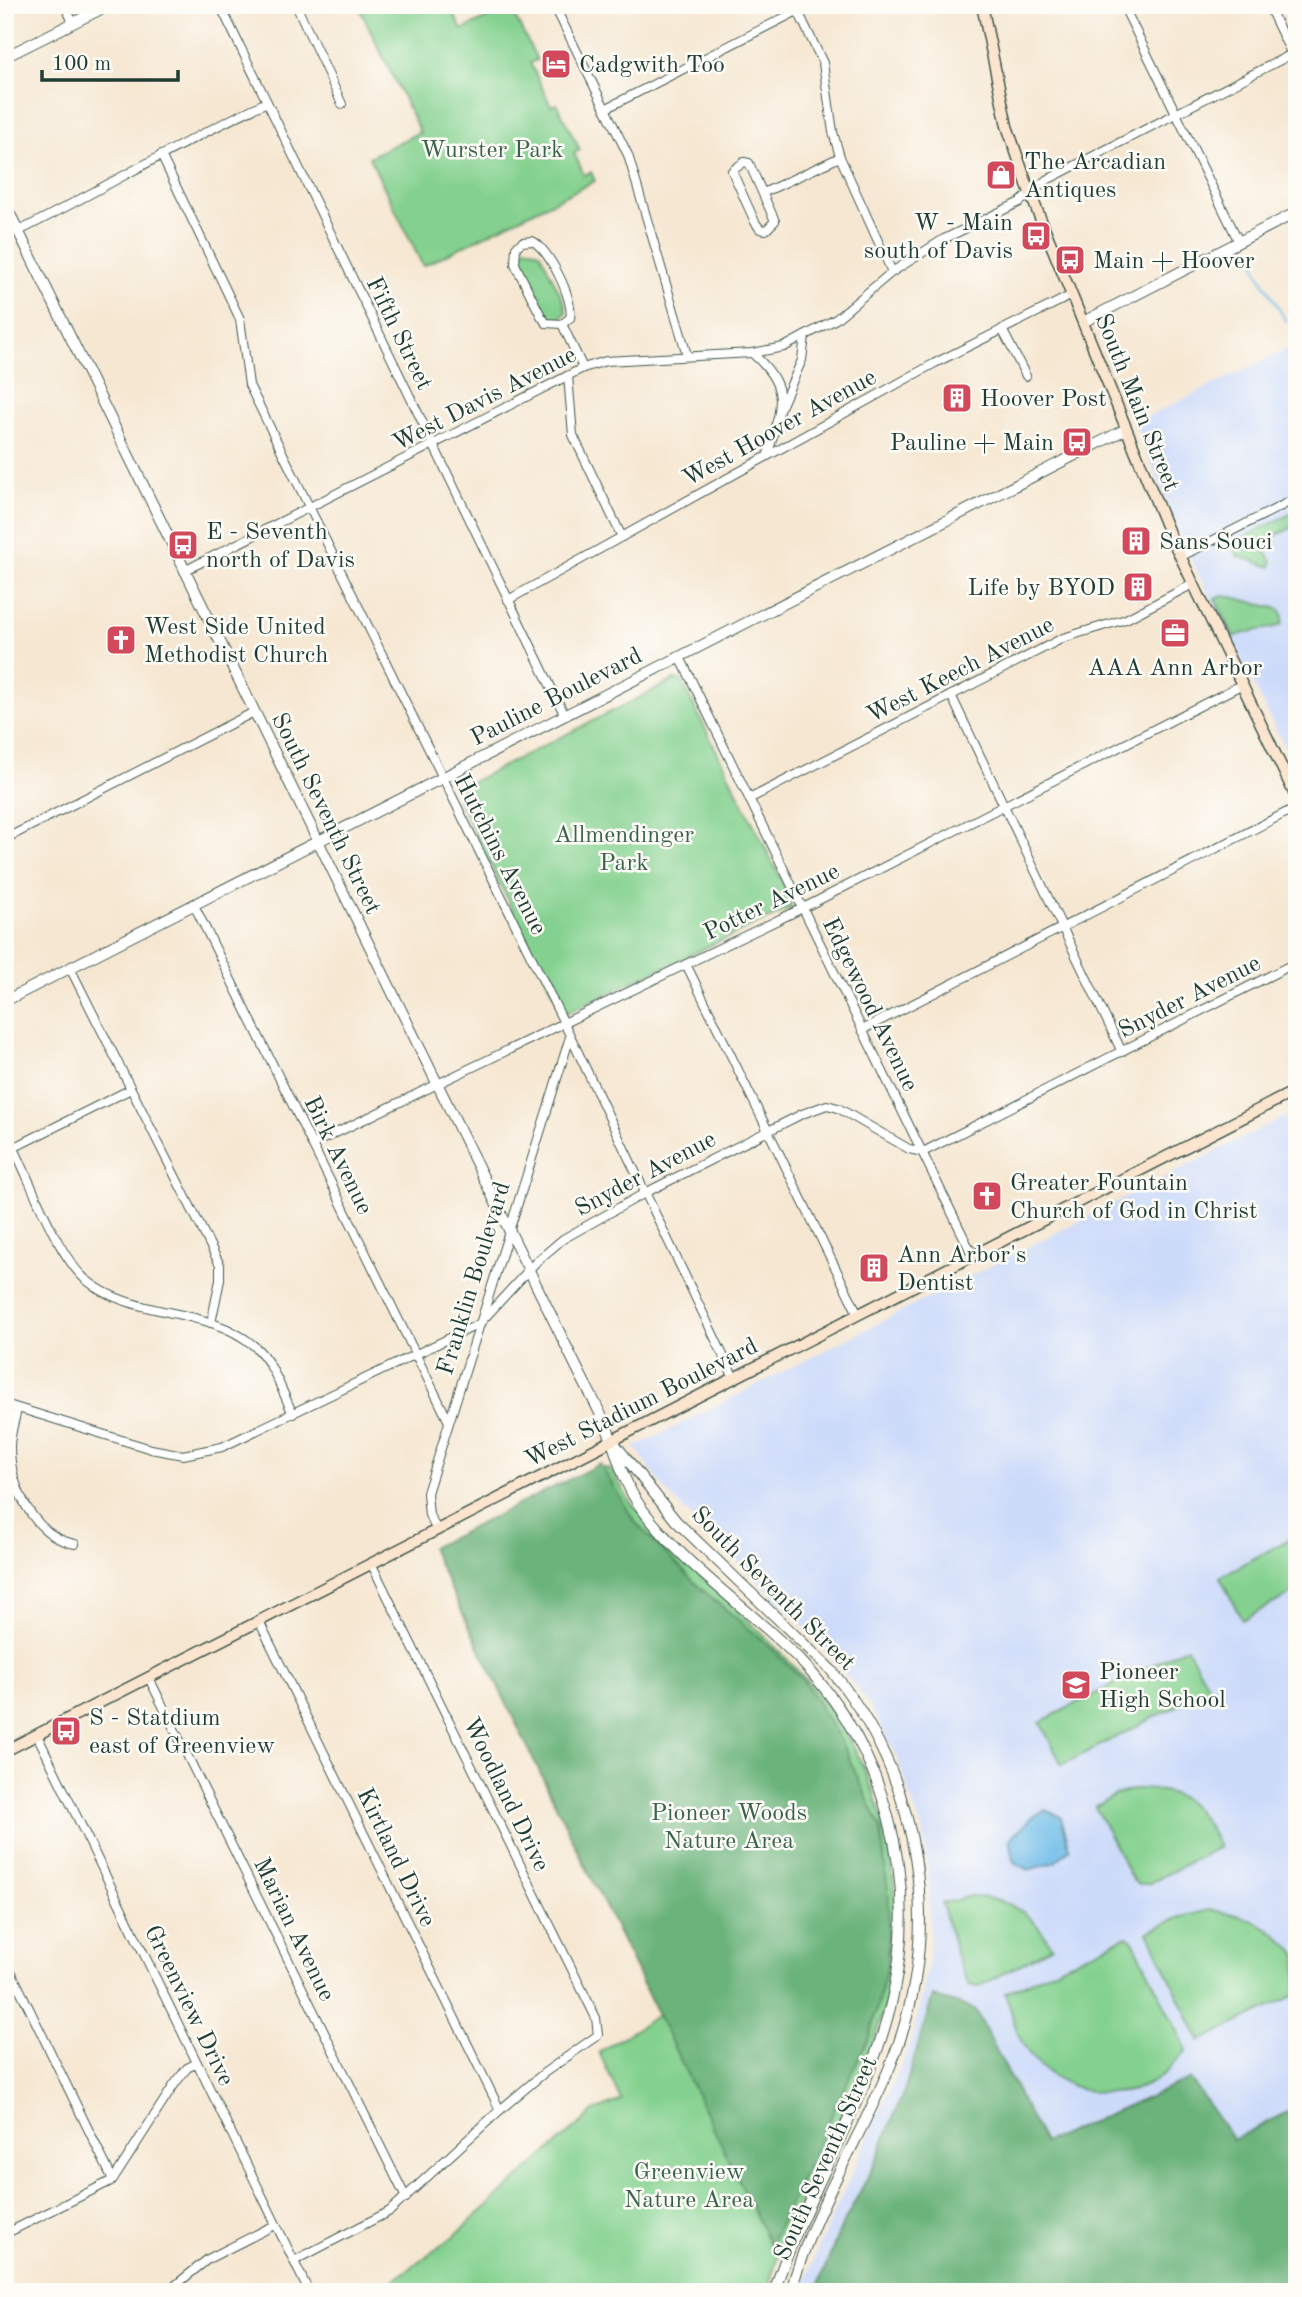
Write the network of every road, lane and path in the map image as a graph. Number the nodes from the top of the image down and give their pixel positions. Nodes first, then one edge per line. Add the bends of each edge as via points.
1 (65, 5) edge
2 (109, 5) edge
3 (220, 5) edge
4 (296, 5) edge
5 (526, 5) edge
6 (544, 5) edge
7 (554, 5) edge
8 (809, 5) edge
9 (982, 5) edge
10 (1123, 5) edge
11 (1268, 5) edge
12 (796, 8) edge
13 (74, 23) junction
14 (1292, 54) junction
15 (5, 57) edge
16 (1297, 65) edge
17 (267, 102) junction
18 (342, 104) dead end
19 (605, 109) junction
20 (1176, 113) junction
21 (160, 155) junction
22 (840, 157) junction
23 (765, 192) junction
24 (1030, 193) junction
25 (5, 204) edge
26 (1297, 212) edge
27 (19, 231) junction
28 (1239, 242) junction
29 (892, 272) junction
30 (1072, 295) junction
31 (1083, 322) junction
32 (562, 324) junction
33 (1002, 329) junction
34 (806, 336) junction
35 (752, 353) junction
36 (687, 355) junction
37 (583, 368) junction
38 (568, 376) junction
39 (1026, 376) dead end
40 (782, 405) junction
41 (1126, 429) junction
42 (433, 446) junction
43 (768, 454) junction
44 (1297, 498) edge
45 (310, 508) junction
46 (622, 537) junction
47 (1180, 558) junction
48 (184, 571) junction
49 (1193, 584) junction
50 (508, 600) junction
51 (680, 657) junction
52 (1241, 685) junction
53 (951, 695) junction
54 (254, 712) junction
55 (565, 716) junction
56 (441, 779) junction
57 (749, 799) junction
58 (1297, 799) edge
59 (1003, 806) junction
60 (1297, 807) edge
61 (5, 839) edge
62 (317, 842) junction
63 (194, 905) junction
64 (803, 908) junction
65 (1062, 928) junction
66 (1297, 962) edge
67 (686, 964) junction
68 (70, 968) junction
69 (5, 1001) edge
70 (564, 1023) junction
71 (862, 1030) junction
72 (570, 1037) junction
73 (1122, 1052) junction
74 (436, 1084) junction
75 (131, 1089) junction
76 (1297, 1090) edge
77 (768, 1131) junction
78 (313, 1144) junction
79 (14, 1148) junction
80 (5, 1152) edge
81 (923, 1152) junction
82 (645, 1193) junction
83 (508, 1228) junction
84 (973, 1256) junction
85 (528, 1270) junction
86 (858, 1314) junction
87 (211, 1323) junction
88 (479, 1324) junction
89 (414, 1355) junction
90 (734, 1378) junction
91 (5, 1404) edge
92 (17, 1410) junction
93 (293, 1414) junction
94 (449, 1422) junction
95 (611, 1440) junction
96 (437, 1530) junction
97 (75, 1544) dead end
98 (372, 1563) junction
99 (259, 1620) junction
100 (149, 1678) junction
101 (37, 1735) junction
102 (5, 1751) edge
103 (5, 1959) edge
104 (197, 2063) junction
105 (500, 2110) junction
106 (113, 2180) junction
107 (405, 2198) junction
108 (275, 2225) junction
109 (5, 2234) edge
110 (294, 2261) junction
111 (167, 2292) edge
112 (309, 2292) edge
113 (774, 2292) edge
114 (791, 2292) edge

1 - 13 street
2 - 13 street
3 - 17 street, Fifth Street
4 - 18 street
5 - 6 street via 534,10
7 - 19 street
8 - 12 street
9 - 24 main road, South Main Street via 1007,126
10 - 20 street
11 - 14 street
12 - 19 street
12 - 22 street via 823,63
13 - 15 street
14 - 16 street
14 - 20 street, West Davis Avenue
17 - 21 street
17 - 42 street, Fifth Street
19 - 36 street via 634,172
20 - 24 street, West Davis Avenue
20 - 28 street
21 - 27 street
21 - 45 street, Hutchins Avenue via 240,318 249,385
22 - 23 street
22 - 29 street
23 - 23 street via 775,221 766,230 760,229 735,179 732,171 736,165 750,163
24 - 29 street, West Davis Avenue
24 - 30 main road, South Main Street
25 - 27 street, South Seventh Street
26 - 28 street
27 - 48 street, South Seventh Street
28 - 31 street
29 - 34 street, West Davis Avenue via 836,319
30 - 31 main road, South Main Street
30 - 33 street, West Hoover Avenue
31 - 41 main road, South Main Street
32 - 32 street via 570,318 570,301 546,250 532,241 522,242 516,247 515,264 541,317 546,323
32 - 37 street
33 - 39 street
33 - 43 street, West Hoover Avenue
34 - 35 street, West Davis Avenue
34 - 40 street via 799,369
35 - 36 street, West Davis Avenue
35 - 40 street via 773,373
36 - 37 street, West Davis Avenue via 606,361
37 - 38 street, West Davis Avenue
38 - 42 street, West Davis Avenue
38 - 46 street via 573,435
40 - 43 street
41 - 47 main road, South Main Street
41 - 51 street, Pauline Boulevard
42 - 45 street, West Davis Avenue
42 - 50 street, Fifth Street
43 - 46 street, West Hoover Avenue
44 - 47 street
45 - 48 street, West Davis Avenue
45 - 56 street, Hutchins Avenue
46 - 50 street, West Hoover Avenue
47 - 49 main road, South Main Street
48 - 54 street, South Seventh Street
49 - 52 main road, South Main Street
49 - 53 street, West Keech Avenue via 1126,618 1063,638
50 - 55 street, Fifth Street
51 - 55 street, Pauline Boulevard
51 - 57 street, Edgewood Avenue
52 - 58 main road, South Main Street
52 - 59 street, Potter Avenue
53 - 57 street, West Keech Avenue
53 - 59 street
54 - 61 street
54 - 62 street, South Seventh Street
55 - 56 street, Pauline Boulevard
56 - 62 street, Pauline Boulevard
56 - 70 street, Hutchins Avenue
57 - 64 street, Edgewood Avenue
59 - 64 street, Potter Avenue
59 - 65 street
60 - 65 street
62 - 63 street, Pauline Boulevard
62 - 74 street, South Seventh Street
63 - 68 street, Pauline Boulevard
63 - 78 street, Birk Avenue
64 - 67 street, Potter Avenue
64 - 71 street, Edgewood Avenue
65 - 71 street
65 - 73 street
66 - 73 street, Snyder Avenue
67 - 70 street, Potter Avenue
67 - 77 street
68 - 69 street, Pauline Boulevard
68 - 75 street
70 - 72 street, Hutchins Avenue
70 - 74 street, Potter Avenue
71 - 81 street, Edgewood Avenue
72 - 82 street, Hutchins Avenue
72 - 83 street, Franklin Boulevard
73 - 81 street, Snyder Avenue
74 - 78 street, Potter Avenue
74 - 83 street, South Seventh Street
75 - 79 street
75 - 87 street via 220,1265
76 - 84 main road, West Stadium Boulevard
77 - 81 street, Snyder Avenue via 827,1105
77 - 82 street, Snyder Avenue
77 - 86 street
78 - 89 street, Birk Avenue
79 - 80 street
79 - 87 street via 67,1258 85,1279 127,1302
81 - 84 street, Edgewood Avenue
82 - 85 street, Snyder Avenue via 563,1239
82 - 90 street, Hutchins Avenue
83 - 85 street, South Seventh Street
83 - 88 street, Franklin Boulevard
84 - 86 main road, West Stadium Boulevard
85 - 88 street, Snyder Avenue
85 - 95 street, South Seventh Street
86 - 90 main road, West Stadium Boulevard
87 - 93 street via 255,1346
88 - 89 street, Snyder Avenue
88 - 94 street, Franklin Boulevard
89 - 93 street, Snyder Avenue
89 - 94 street, Birk Avenue
90 - 95 main road, West Stadium Boulevard
91 - 92 street, Snyder Avenue
92 - 93 street, Snyder Avenue via 183,1455 222,1447
92 - 97 street via 10,1445 13,1475 23,1501 52,1535
94 - 96 street, Franklin Boulevard via 426,1493
95 - 96 main road, West Stadium Boulevard
95 - 113 street, South Seventh Street via 619,1470 643,1510 820,1684 867,1759 897,1847 902,1937 884,2029 788,2245
95 - 114 street, South Seventh Street via 676,1521 849,1692 894,1776 913,1837 920,1933 911,2000 891,2064 811,2235
96 - 98 main road, West Stadium Boulevard
98 - 99 main road, West Stadium Boulevard
98 - 105 street, Woodland Drive via 596,2018 598,2035 591,2042
99 - 100 main road, West Stadium Boulevard
99 - 105 street, Kirtland Drive
100 - 101 main road, West Stadium Boulevard
100 - 107 street, Marian Avenue
101 - 102 main road, West Stadium Boulevard
101 - 104 street, Greenview Drive
103 - 106 street
104 - 106 street via 174,2085
104 - 108 street, Greenview Drive
105 - 107 street
106 - 109 street
107 - 110 street via 375,2221
108 - 110 street, Greenview Drive
108 - 111 street via 208,2259
110 - 112 street, Greenview Drive

